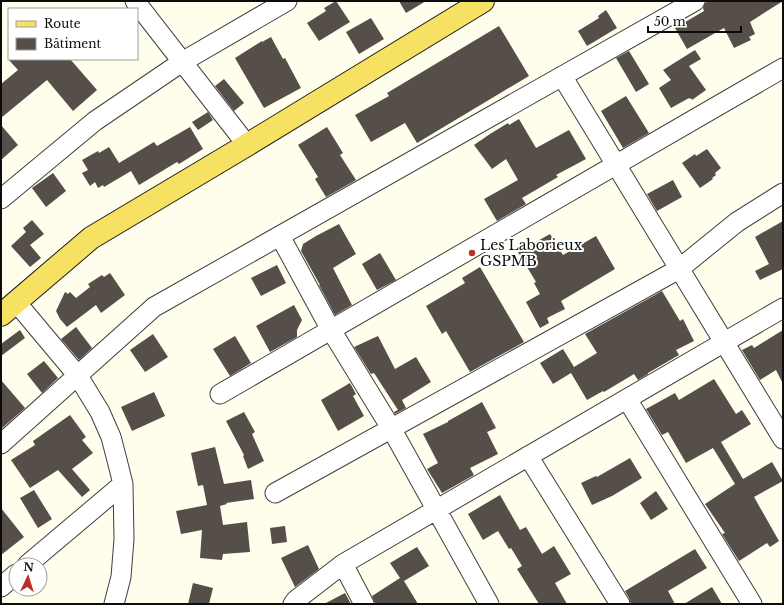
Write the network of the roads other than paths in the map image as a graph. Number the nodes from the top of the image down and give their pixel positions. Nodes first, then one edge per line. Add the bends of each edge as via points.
1 (135, 1) edge
2 (287, 1) edge
3 (483, 1) edge
4 (695, 1) edge
5 (182, 62) junction
6 (783, 68) edge
7 (562, 76) junction
8 (247, 145) junction
9 (616, 165) junction
10 (783, 193) edge
11 (1, 199) edge
12 (280, 236) junction
13 (680, 269) junction
14 (783, 308) edge
15 (9, 309) edge
16 (331, 330) junction
17 (724, 342) junction
18 (78, 376) junction
19 (220, 394) dead end
20 (627, 398) junction
21 (391, 428) junction
22 (783, 439) edge
23 (1, 444) edge
24 (528, 456) junction
25 (123, 484) junction
26 (275, 493) dead end
27 (436, 509) junction
28 (36, 557) edge
29 (343, 564) junction
30 (114, 604) edge
31 (293, 604) edge
32 (364, 604) edge
33 (489, 604) edge
34 (620, 604) edge
35 (752, 604) edge

1 - 5 street
2 - 5 street
3 - 8 main road
4 - 7 street
5 - 8 street
5 - 11 street via 77,135
6 - 9 street
7 - 9 street
7 - 12 street
8 - 15 main road via 91,238
9 - 13 street
9 - 16 street
10 - 13 street via 737,222
12 - 16 street
12 - 18 street via 154,307
13 - 17 street
13 - 21 street
14 - 17 street
15 - 18 street
16 - 19 street
16 - 21 street
17 - 20 street
17 - 22 street
18 - 23 street
18 - 25 street via 100,412 111,437
20 - 24 street
20 - 35 street
21 - 26 street
21 - 27 street
24 - 27 street
24 - 34 street
25 - 28 street
25 - 30 street via 124,539 121,578
27 - 29 street
27 - 33 street
29 - 31 street
29 - 32 street

